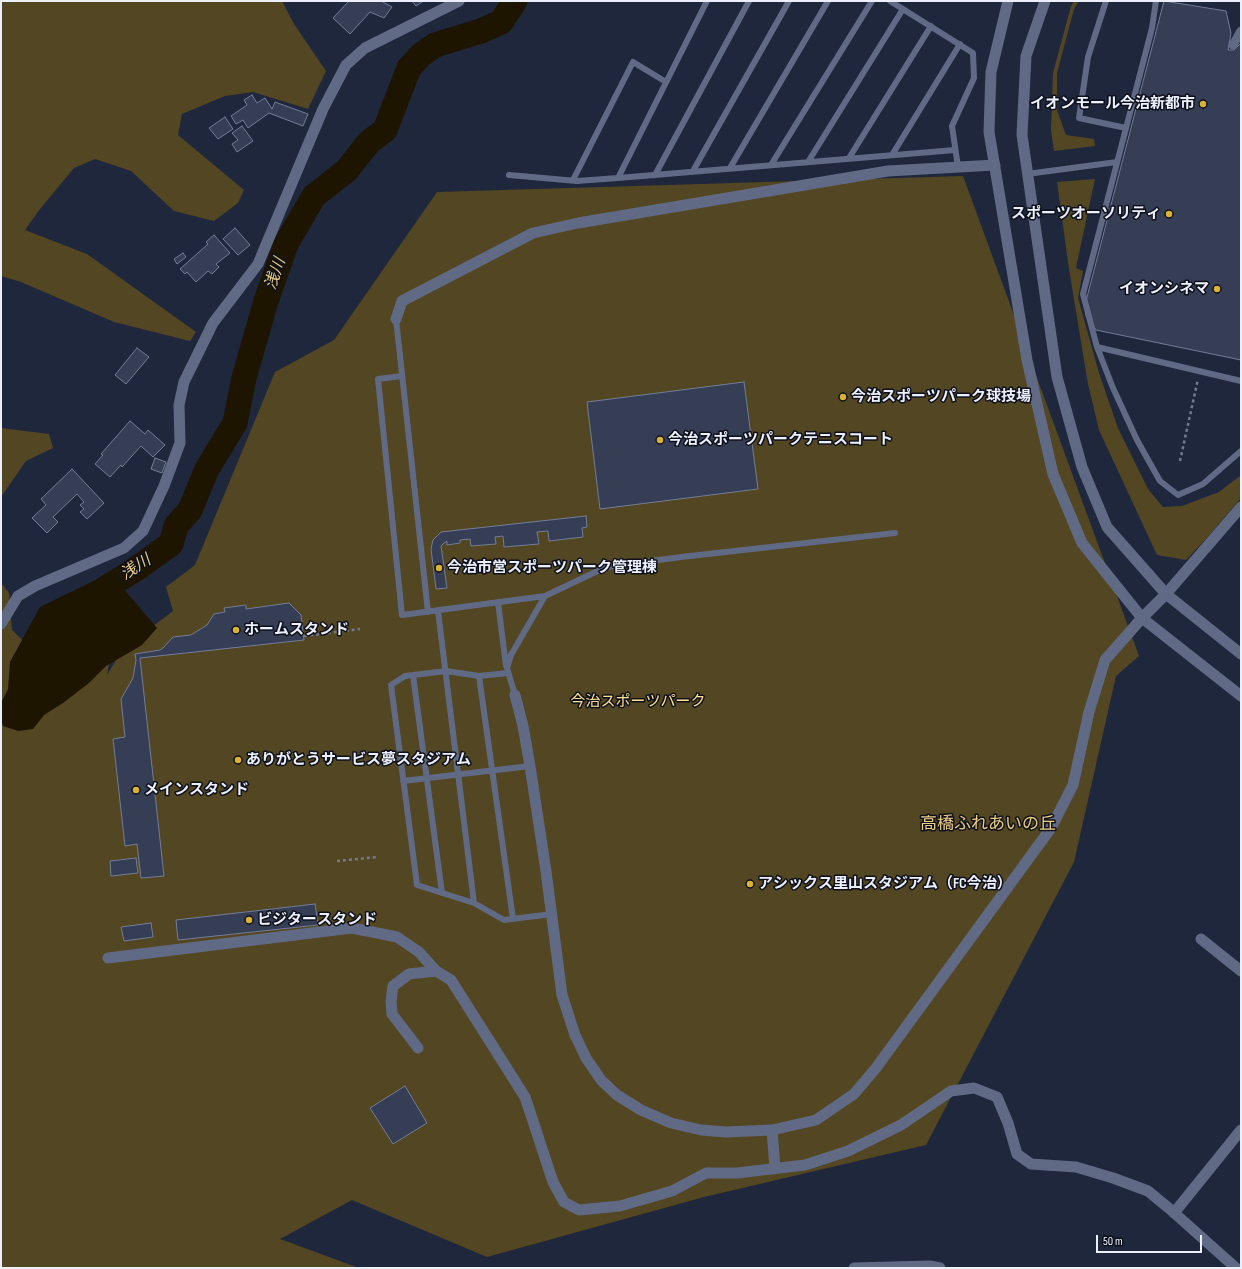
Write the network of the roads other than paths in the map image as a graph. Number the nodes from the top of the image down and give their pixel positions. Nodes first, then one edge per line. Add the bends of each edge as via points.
1 (459, 1) edge
2 (707, 1) edge
3 (749, 1) edge
4 (788, 1) edge
5 (828, 1) edge
6 (872, 1) edge
7 (890, 1) edge
8 (1008, 1) edge
9 (1045, 1) edge
10 (1106, 1) edge
11 (1156, 1) edge
12 (903, 9) junction
13 (931, 26) junction
14 (1241, 31) edge
15 (960, 44) junction
16 (1233, 46) dead end
17 (666, 82) junction
18 (1126, 128) junction
19 (955, 150) junction
20 (892, 155) junction
21 (849, 158) junction
22 (808, 162) junction
23 (1117, 162) junction
24 (771, 165) junction
25 (995, 165) junction
26 (958, 167) junction
27 (730, 168) junction
28 (693, 172) junction
29 (1027, 174) junction
30 (655, 175) junction
31 (509, 176) dead end
32 (618, 178) junction
33 (573, 180) junction
34 (396, 319) joint
35 (1097, 347) junction
36 (402, 376) junction
37 (1241, 381) edge
38 (1241, 451) edge
39 (1241, 508) edge
40 (895, 533) dead end
41 (1166, 594) junction
42 (545, 596) junction
43 (498, 602) junction
44 (438, 611) junction
45 (428, 612) junction
46 (1142, 618) junction
47 (1, 624) edge
48 (1241, 654) edge
49 (446, 671) junction
50 (507, 671) junction
51 (413, 675) junction
52 (479, 676) junction
53 (515, 695) joint
54 (1241, 696) edge
55 (530, 766) junction
56 (492, 771) junction
57 (459, 775) junction
58 (427, 779) junction
59 (403, 781) junction
60 (442, 893) junction
61 (474, 904) junction
62 (552, 914) junction
63 (513, 919) junction
64 (1201, 939) dead end
65 (108, 958) dead end
66 (436, 971) junction
67 (1241, 971) edge
68 (418, 1048) dead end
69 (772, 1130) junction
70 (1241, 1130) edge
71 (775, 1168) junction
72 (1174, 1213) junction
73 (854, 1268) edge
74 (940, 1268) edge
75 (1236, 1268) edge

1 - 47 street via 365,48 346,65 323,109 258,264 213,323 184,382 179,405 180,443 143,531 124,548 35,586 18,596
2 - 17 lane
3 - 30 lane
4 - 28 lane
5 - 27 lane
6 - 24 lane
7 - 12 lane
8 - 25 street via 991,72 989,132
9 - 29 street via 1026,56 1022,135
10 - 18 lane via 1088,57 1079,118
11 - 18 lane via 1152,28
12 - 13 lane
12 - 22 lane
13 - 15 lane
13 - 21 lane
14 - 16 street
15 - 19 lane via 973,52 974,78 952,126
15 - 20 lane
17 - 32 lane
17 - 33 lane via 633,62
18 - 23 lane
19 - 20 lane
19 - 26 lane
20 - 21 lane
21 - 22 lane
22 - 24 lane
23 - 29 lane
23 - 35 lane via 1083,294
24 - 27 lane
25 - 26 street
25 - 46 street via 1027,360 1053,474 1082,543
26 - 34 street via 888,171 578,223 533,234 402,301
27 - 28 lane
28 - 30 lane
29 - 41 street via 1057,377 1082,467 1107,527
30 - 32 lane
31 - 33 lane
32 - 33 lane
34 - 36 lane
35 - 37 lane
35 - 38 lane via 1137,440 1160,481 1178,495 1203,484
36 - 45 lane
36 - 45 lane via 378,379 402,615
39 - 41 street
40 - 42 lane via 606,567
41 - 46 street
41 - 48 street
42 - 43 lane
42 - 50 lane via 511,655
43 - 44 lane
43 - 50 lane
44 - 45 lane
44 - 49 lane
46 - 54 street
46 - 69 street via 1105,660 1073,785 1051,828 876,1068 854,1094 816,1120
49 - 51 lane
49 - 52 lane
49 - 57 lane
50 - 52 lane
50 - 53 lane
51 - 58 lane
51 - 59 lane via 405,676 391,685
52 - 56 lane
53 - 55 street
55 - 56 lane
55 - 62 street
56 - 57 lane
56 - 63 lane
57 - 58 lane
57 - 61 lane
58 - 59 lane
58 - 60 lane
59 - 60 lane via 417,885
60 - 61 lane
61 - 63 lane via 504,920
62 - 63 lane
62 - 69 street via 562,995 567,1013 586,1058 601,1080 617,1095 671,1123 701,1130 726,1132
64 - 67 street
65 - 66 street via 352,928 397,937 419,952
66 - 68 street via 409,974 393,986 392,1014
66 - 71 street via 451,980 525,1097 554,1182 564,1202 579,1210 620,1206 672,1191 706,1172 737,1173
69 - 71 street
70 - 72 street
71 - 72 street via 805,1165 848,1151 901,1126 951,1092 974,1088 997,1097 1017,1154 1031,1164 1076,1167 1113,1178 1148,1191
72 - 75 street
73 - 74 street

